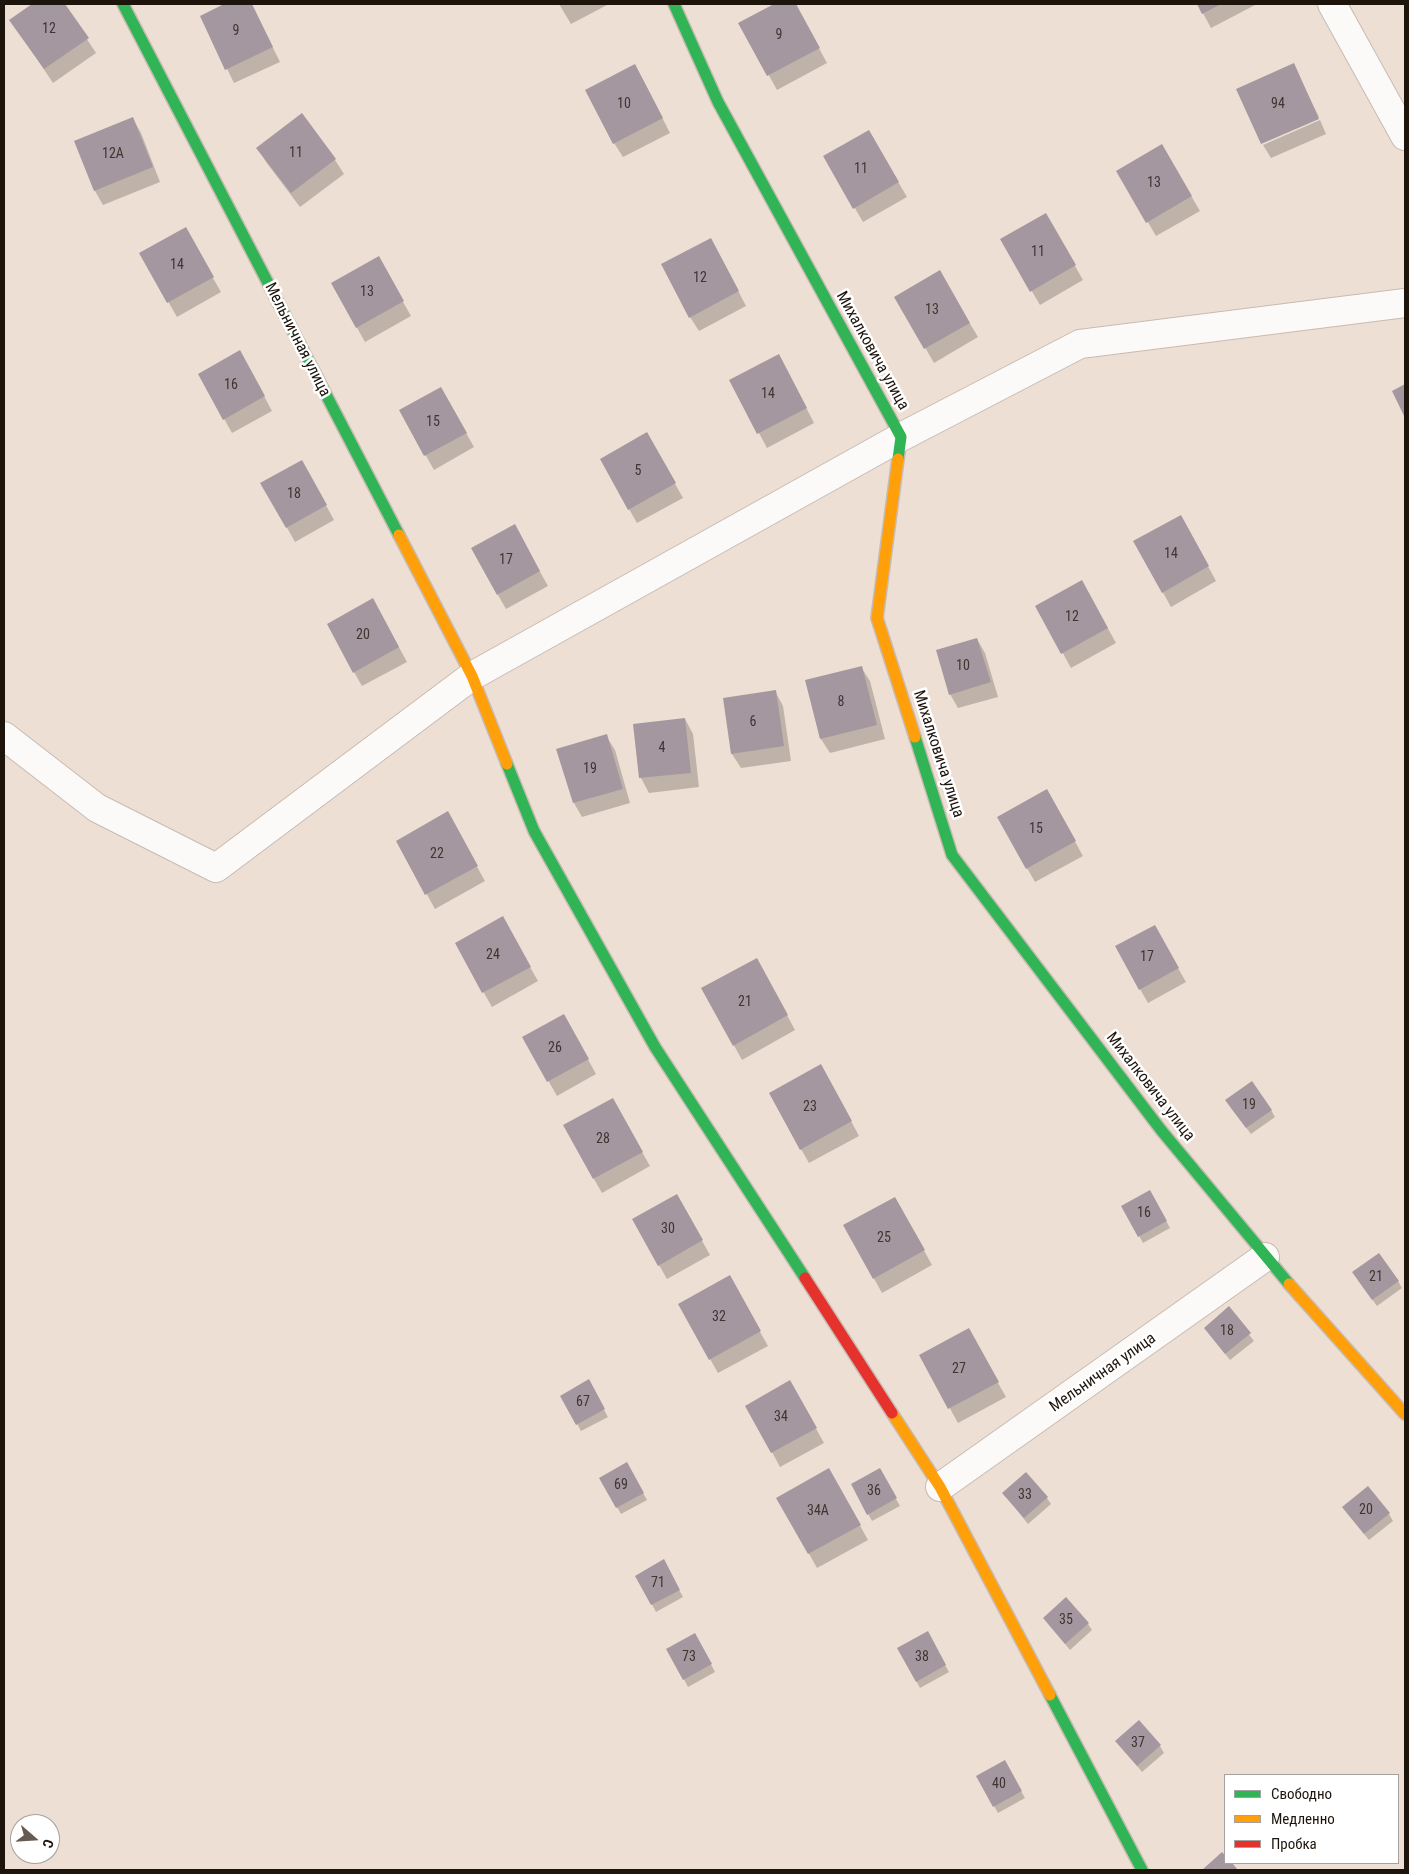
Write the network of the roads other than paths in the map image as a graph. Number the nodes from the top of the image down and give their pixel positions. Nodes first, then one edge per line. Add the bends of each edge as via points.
1 (122, 4) edge
2 (674, 4) edge
3 (1332, 4) edge
4 (1405, 136) edge
5 (1405, 303) edge
6 (901, 436) junction
7 (472, 676) junction
8 (4, 736) edge
9 (1265, 1257) junction
10 (1405, 1414) edge
11 (940, 1487) junction
12 (1142, 1870) edge

1 - 7 street, Мельничная улица
2 - 6 street, Михалковича улица via 718,102
3 - 4 street
5 - 6 street via 1080,344
6 - 7 street
6 - 9 street, Михалковича улица via 877,618 952,855 1161,1130
7 - 8 street via 216,868 97,808
7 - 11 street, Мельничная улица via 534,831 655,1047
9 - 10 street, Михалковича улица
9 - 11 street, Мельничная улица
11 - 12 street, Мельничная улица

